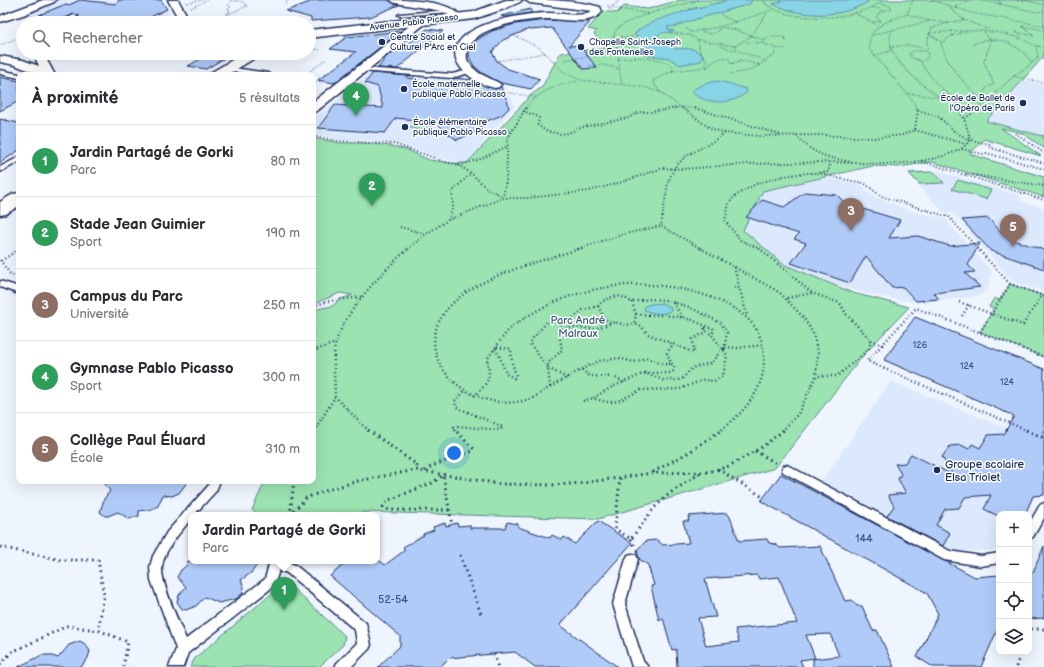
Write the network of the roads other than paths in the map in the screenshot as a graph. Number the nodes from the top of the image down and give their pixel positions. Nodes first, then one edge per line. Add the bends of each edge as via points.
1 (50, 0) edge
2 (173, 0) edge
3 (395, 0) edge
4 (516, 0) edge
5 (530, 0) edge
6 (18, 9) junction
7 (452, 14) junction
8 (400, 15) dead end
9 (20, 16) edge
10 (181, 16) edge
11 (0, 19) edge
12 (422, 21) junction
13 (316, 33) edge
14 (16, 56) edge
15 (2, 59) edge
16 (42, 60) edge
17 (242, 60) edge
18 (362, 70) junction
19 (0, 72) edge
20 (44, 72) edge
21 (48, 72) edge
22 (223, 72) edge
23 (469, 72) junction
24 (16, 75) edge
25 (495, 85) road end
26 (316, 106) edge
27 (16, 161) edge
28 (0, 170) edge
29 (16, 200) edge
30 (0, 210) edge
31 (0, 284) edge
32 (16, 288) edge
33 (787, 470) road end
34 (214, 484) edge
35 (1044, 508) edge
36 (191, 512) edge
37 (188, 516) edge
38 (1032, 529) edge
39 (996, 558) edge
40 (632, 560) dead end
41 (276, 564) edge
42 (278, 564) edge
43 (183, 649) junction
44 (176, 667) edge
45 (342, 667) edge
46 (641, 667) edge

1 - 6 street
2 - 10 street
3 - 7 street
4 - 7 street, Avenue Pablo Picasso via 492,10
5 - 23 street via 591,8 597,12 593,15 523,18 500,23 478,32 467,40 460,50 461,62
6 - 9 street
6 - 11 street
7 - 8 lane
7 - 12 street, Avenue Pablo Picasso
12 - 13 street, Avenue Pablo Picasso
12 - 18 street
14 - 15 street
15 - 20 street
16 - 21 street
17 - 22 street
18 - 23 lane via 452,76
18 - 26 street
19 - 24 lane
23 - 25 street
27 - 28 lane
29 - 30 street
31 - 32 lane
33 - 39 lane via 948,556 981,561
34 - 36 lane
35 - 38 lane
37 - 43 lane via 174,532 156,568 157,580
40 - 46 lane via 619,604 638,665
41 - 43 lane via 270,582
42 - 45 lane via 291,569 361,627 364,645
43 - 44 lane

